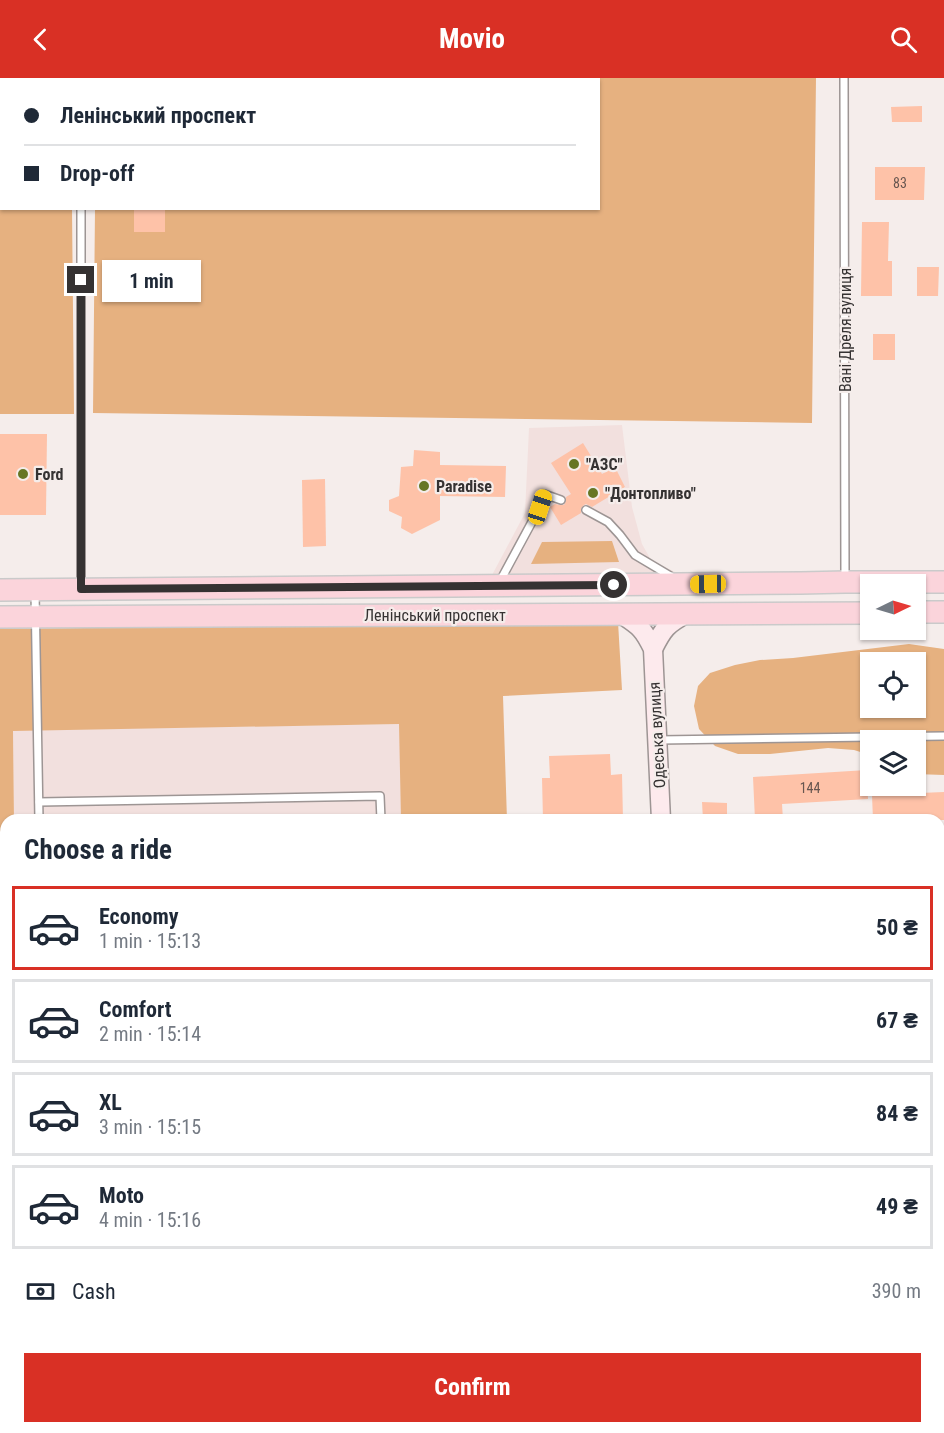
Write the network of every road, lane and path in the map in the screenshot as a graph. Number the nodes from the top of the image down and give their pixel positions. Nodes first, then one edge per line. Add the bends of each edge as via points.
1 (844, 78) edge
2 (81, 210) edge
3 (561, 500) dead end
4 (586, 510) dead end
5 (845, 582) junction
6 (944, 582) edge
7 (801, 583) junction
8 (685, 584) junction
9 (497, 586) junction
10 (81, 589) junction
11 (0, 590) edge
12 (35, 590) junction
13 (926, 612) edge
14 (944, 612) edge
15 (802, 613) junction
16 (860, 613) edge
17 (621, 614) junction
18 (686, 614) junction
19 (0, 617) edge
20 (36, 617) junction
21 (653, 649) junction
22 (944, 736) edge
23 (657, 740) junction
24 (39, 802) junction
25 (39, 814) edge
26 (381, 814) edge
27 (661, 814) edge

1 - 5 lane, Вані Дреля вулиця
2 - 10 lane
3 - 9 lane via 544,494
4 - 8 lane via 608,522 635,555
5 - 6 main road, Ленінський проспект
5 - 7 main road, Ленінський проспект
7 - 8 main road, Ленінський проспект
7 - 15 main road
8 - 9 main road, Ленінський проспект
9 - 10 main road, Ленінський проспект
10 - 12 main road, Ленінський проспект
11 - 12 main road, Ленінський проспект
12 - 20 lane
13 - 14 main road
15 - 16 main road, Ленінський проспект
15 - 18 main road, Ленінський проспект
17 - 18 main road, Ленінський проспект
17 - 20 main road, Ленінський проспект
17 - 21 street via 639,626
18 - 21 street via 670,623
19 - 20 main road, Ленінський проспект
20 - 24 lane
21 - 23 street, Одеська вулиця
22 - 23 lane
23 - 27 street, Одеська вулиця
24 - 25 lane
24 - 26 lane via 380,796

